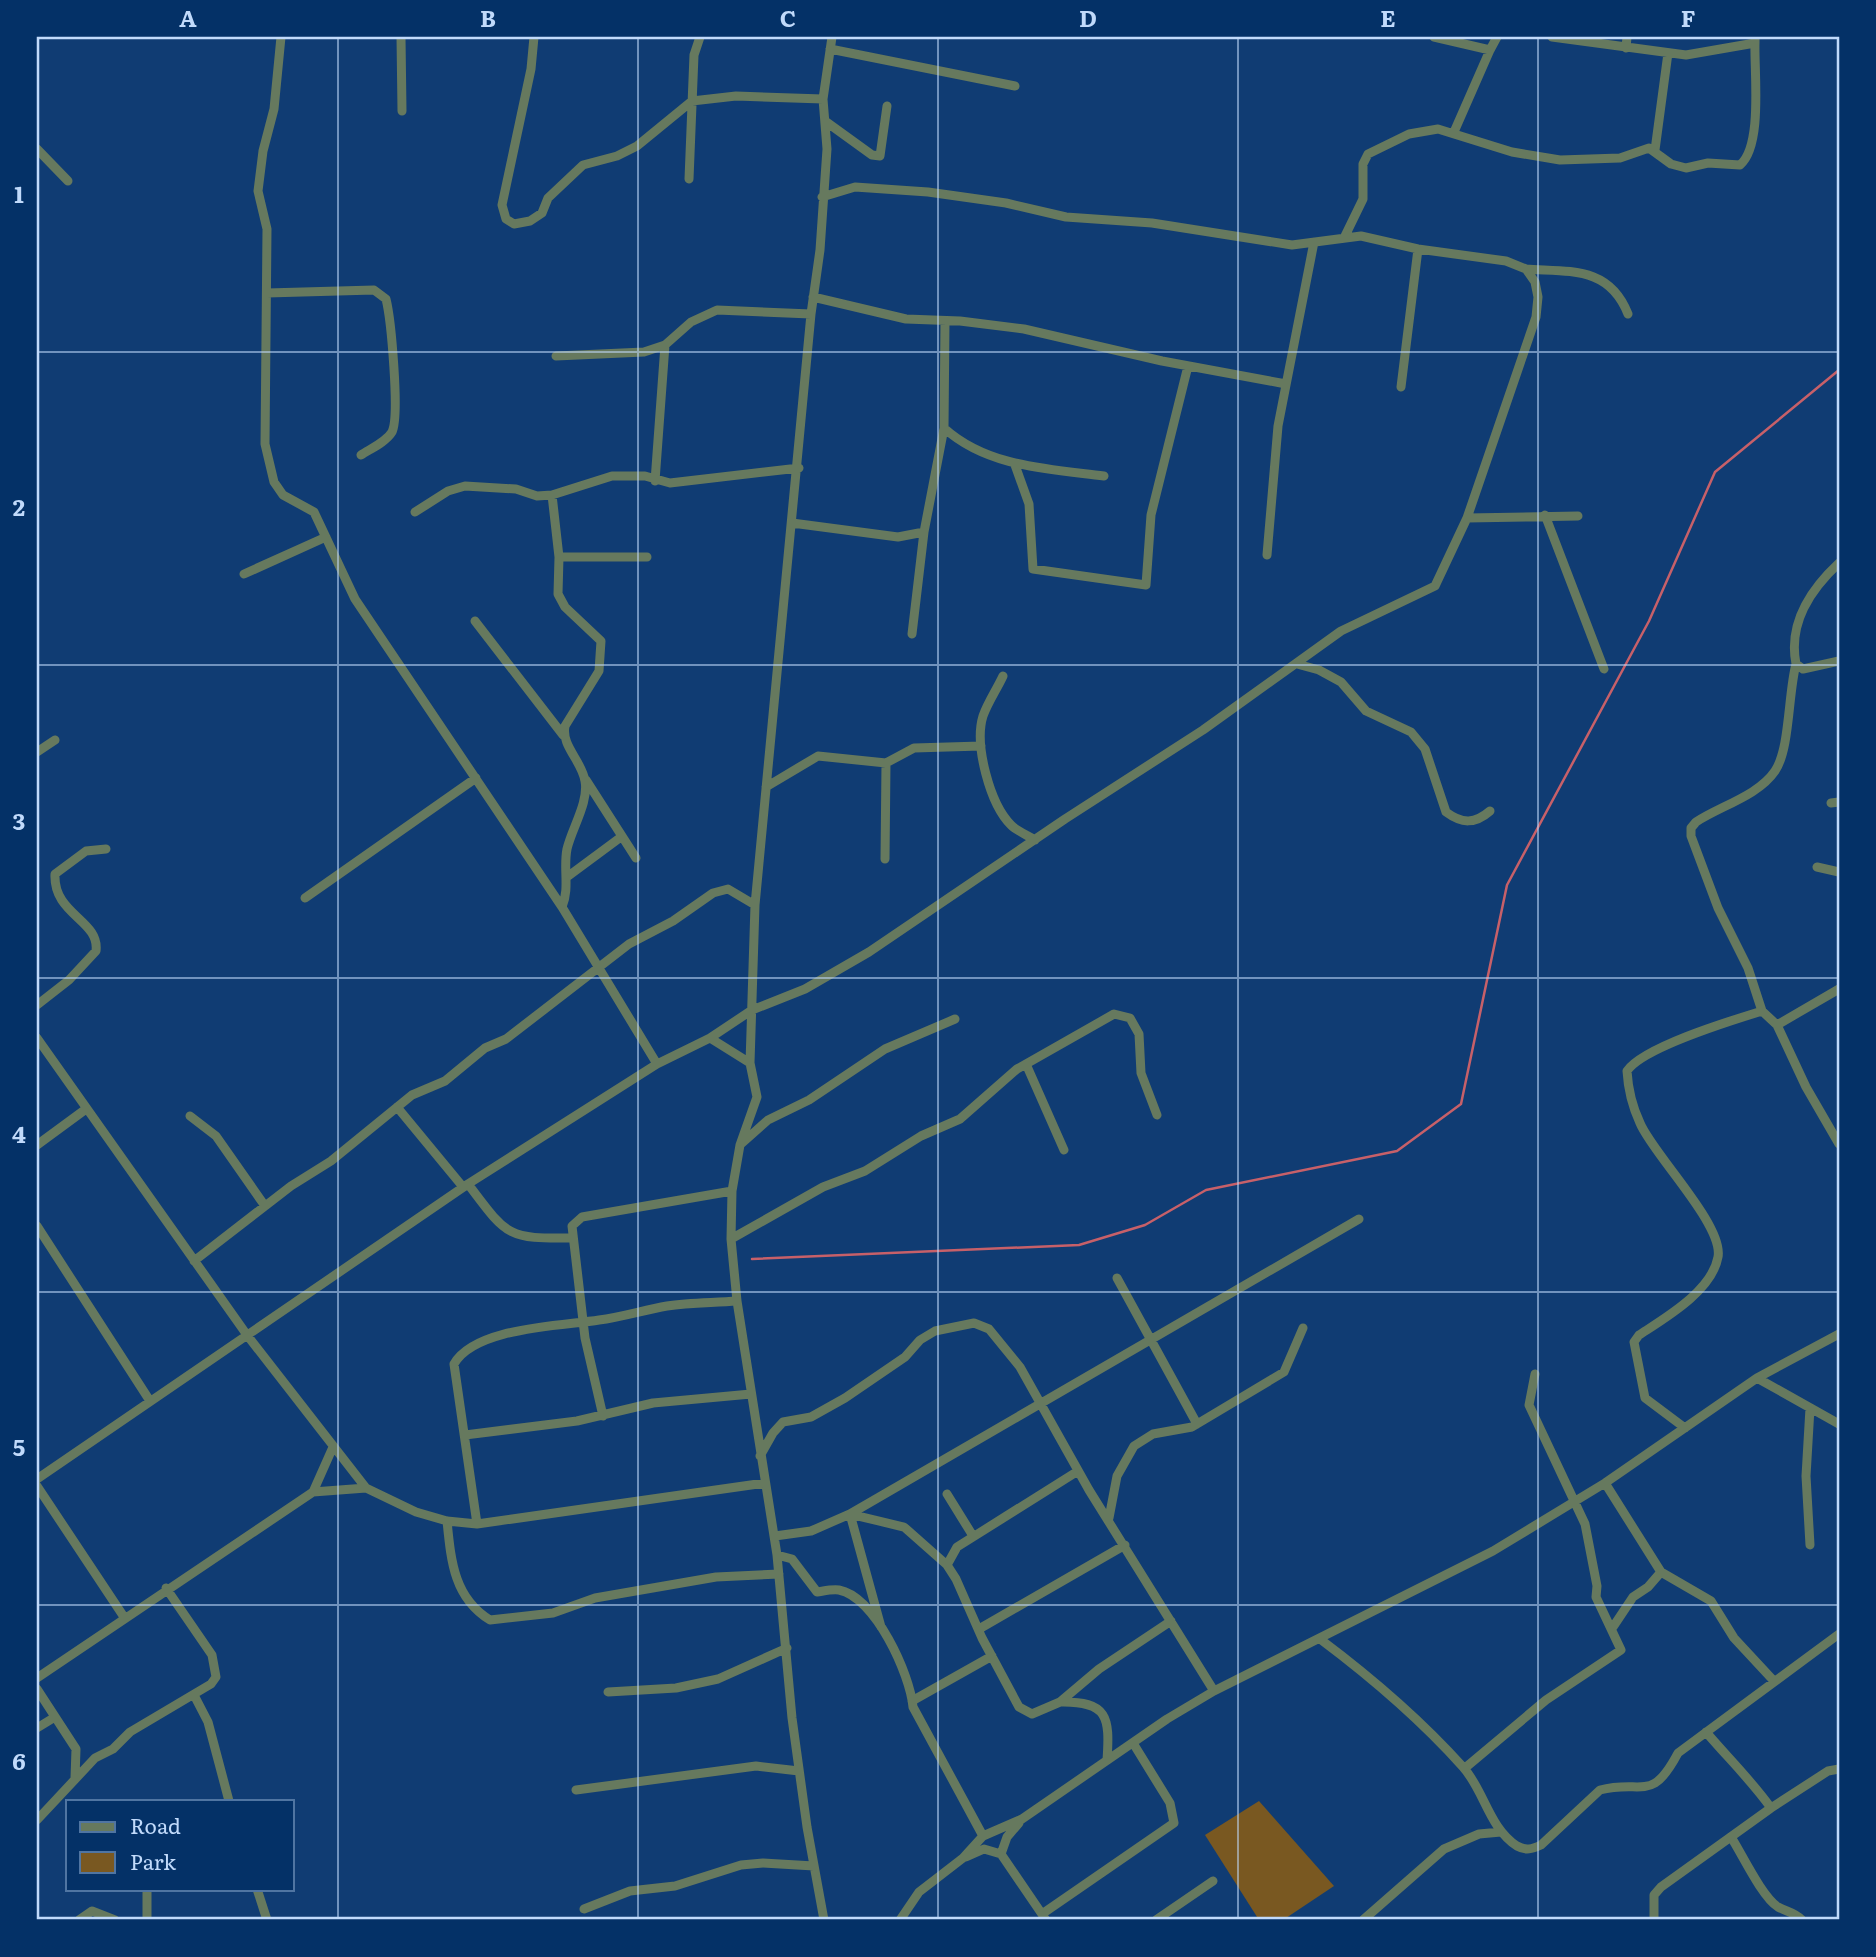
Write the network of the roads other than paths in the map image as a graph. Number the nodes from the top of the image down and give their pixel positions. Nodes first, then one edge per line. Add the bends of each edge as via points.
1 (281, 37) edge
2 (401, 37) edge
3 (534, 37) edge
4 (700, 37) edge
5 (832, 37) edge
6 (1434, 37) edge
7 (1497, 37) edge
8 (1552, 37) edge
9 (1627, 37) edge
10 (1755, 40) edge
11 (1626, 48) junction
12 (830, 49) junction
13 (1490, 50) junction
14 (1668, 53) junction
15 (1015, 86) dead end
16 (823, 99) junction
17 (692, 101) junction
18 (887, 106) dead end
19 (402, 111) dead end
20 (825, 121) junction
21 (1454, 132) junction
22 (37, 149) edge
23 (1655, 150) junction
24 (689, 179) dead end
25 (68, 181) dead end
26 (822, 197) junction
27 (1345, 236) junction
28 (1314, 243) junction
29 (1418, 249) junction
30 (1526, 269) junction
31 (267, 293) junction
32 (813, 298) junction
33 (811, 314) junction
34 (1628, 314) dead end
35 (945, 321) junction
36 (665, 345) junction
37 (556, 356) dead end
38 (1188, 366) junction
39 (1286, 384) junction
40 (1401, 387) dead end
41 (944, 428) junction
42 (360, 455) dead end
43 (1015, 465) junction
44 (799, 468) junction
45 (1104, 477) dead end
46 (655, 481) junction
47 (552, 495) junction
48 (415, 512) dead end
49 (1545, 516) junction
50 (1578, 516) dead end
51 (1467, 518) junction
52 (792, 523) junction
53 (924, 532) junction
54 (326, 537) junction
55 (1267, 555) dead end
56 (559, 556) junction
57 (647, 557) dead end
58 (1839, 563) edge
59 (244, 573) dead end
60 (475, 621) dead end
61 (912, 634) dead end
62 (1839, 661) edge
63 (1297, 664) junction
64 (1796, 664) junction
65 (1604, 669) dead end
66 (1003, 676) dead end
67 (563, 735) junction
68 (55, 740) dead end
69 (981, 746) junction
70 (37, 752) edge
71 (886, 763) junction
72 (476, 778) junction
73 (585, 778) junction
74 (766, 787) junction
75 (1490, 811) dead end
76 (621, 837) junction
77 (1035, 840) junction
78 (106, 849) dead end
79 (636, 858) dead end
80 (885, 859) dead end
81 (1817, 867) dead end
82 (1839, 872) edge
83 (567, 877) junction
84 (305, 898) dead end
85 (755, 905) junction
86 (562, 907) junction
87 (601, 969) junction
88 (1839, 989) edge
89 (37, 1005) edge
90 (752, 1010) junction
91 (1762, 1011) junction
92 (955, 1019) dead end
93 (1777, 1025) junction
94 (37, 1038) edge
95 (710, 1038) junction
96 (750, 1063) junction
97 (657, 1064) junction
98 (1026, 1064) junction
99 (397, 1107) junction
100 (86, 1109) junction
101 (1157, 1115) dead end
102 (190, 1116) dead end
103 (1839, 1144) edge
104 (37, 1145) edge
105 (740, 1145) junction
106 (1064, 1150) dead end
107 (465, 1186) junction
108 (732, 1191) junction
109 (265, 1206) junction
110 (1359, 1219) dead end
111 (37, 1226) edge
112 (572, 1238) junction
113 (731, 1239) junction
114 (194, 1261) junction
115 (1118, 1278) dead end
116 (737, 1301) junction
117 (583, 1323) junction
118 (1303, 1328) dead end
119 (1839, 1334) edge
120 (247, 1335) junction
121 (1149, 1339) junction
122 (1535, 1374) dead end
123 (1757, 1378) junction
124 (751, 1394) junction
125 (150, 1401) junction
126 (1041, 1402) junction
127 (1810, 1408) junction
128 (603, 1416) junction
129 (1197, 1424) junction
130 (1839, 1424) edge
131 (1685, 1428) junction
132 (465, 1435) junction
133 (333, 1447) junction
134 (760, 1456) junction
135 (1079, 1471) junction
136 (37, 1479) edge
137 (765, 1483) junction
138 (1605, 1483) junction
139 (37, 1486) edge
140 (366, 1488) junction
141 (313, 1492) junction
142 (947, 1494) dead end
143 (1576, 1501) junction
144 (850, 1514) junction
145 (1109, 1518) junction
146 (447, 1521) junction
147 (477, 1524) junction
148 (775, 1536) junction
149 (973, 1536) junction
150 (1125, 1545) junction
151 (1810, 1545) dead end
152 (778, 1555) junction
153 (947, 1564) junction
154 (1661, 1572) junction
155 (779, 1574) junction
156 (166, 1588) junction
157 (124, 1618) junction
158 (1171, 1621) junction
159 (881, 1627) junction
160 (1613, 1627) junction
161 (978, 1629) junction
162 (1839, 1634) edge
163 (1320, 1639) junction
164 (787, 1648) junction
165 (992, 1656) junction
166 (37, 1678) edge
167 (1773, 1680) junction
168 (37, 1689) edge
169 (1214, 1691) junction
170 (608, 1692) dead end
171 (194, 1695) junction
172 (912, 1701) junction
173 (1060, 1702) junction
174 (55, 1717) junction
175 (37, 1728) edge
176 (1706, 1732) junction
177 (1133, 1743) junction
178 (76, 1749) junction
179 (95, 1758) junction
180 (1107, 1760) junction
181 (1465, 1768) junction
182 (1839, 1769) edge
183 (799, 1772) junction
184 (75, 1778) junction
185 (576, 1790) dead end
186 (229, 1800) edge
187 (1771, 1808) junction
188 (1022, 1819) junction
189 (37, 1820) edge
190 (1501, 1832) junction
191 (984, 1836) junction
192 (1731, 1837) junction
193 (1000, 1854) junction
194 (963, 1858) junction
195 (814, 1866) junction
196 (1213, 1881) dead end
197 (147, 1890) edge
198 (257, 1890) edge
199 (584, 1909) dead end
200 (1044, 1917) edge
201 (79, 1920) edge
202 (115, 1920) edge
203 (147, 1920) edge
204 (267, 1920) edge
205 (824, 1920) edge
206 (900, 1920) edge
207 (1156, 1920) edge
208 (1363, 1920) edge
209 (1654, 1920) edge
210 (1802, 1920) edge

1 - 31 street via 274,109 258,191 267,229
2 - 19 street
3 - 17 street via 502,205 506,219 514,224 542,214 548,198 583,165 637,146
4 - 17 street via 694,55
5 - 12 street
6 - 13 street
7 - 13 street
8 - 11 street
9 - 11 street
10 - 14 street via 1720,51
10 - 23 street via 1753,80 1758,118 1745,162 1686,168 1671,164
11 - 14 street
12 - 15 street
12 - 16 street
13 - 21 street
14 - 23 street
16 - 17 street via 736,96
16 - 20 street
17 - 24 street
18 - 20 street via 880,156
20 - 26 street
21 - 23 street via 1512,152 1560,160 1620,158
21 - 27 street via 1438,129 1409,134 1368,154 1363,164 1363,199
22 - 25 street
26 - 28 street via 855,187 928,192 1066,217 1152,223 1292,245
26 - 32 street
27 - 28 street
27 - 29 street
28 - 39 street
29 - 30 street via 1506,261
29 - 40 street
30 - 34 street via 1578,272 1599,279 1620,294
30 - 51 street via 1536,289 1536,317
31 - 42 street via 374,290 386,299 394,423 392,432
31 - 54 street via 265,444 274,482 283,495 314,512
32 - 33 street
32 - 35 street via 906,320
33 - 36 street via 717,310 691,322
33 - 44 street
35 - 38 street via 1024,329
35 - 41 street
36 - 37 street via 617,355
36 - 46 street
38 - 39 street
38 - 43 street via 1151,515 1146,585 1032,569 1029,504
39 - 55 street
41 - 43 street via 959,442
41 - 53 street
43 - 45 street
44 - 46 street
44 - 52 street
46 - 47 street via 645,476 612,476
47 - 48 street via 465,486
47 - 56 street
49 - 50 street
49 - 51 street
49 - 65 street
51 - 63 street via 1435,586 1341,631
52 - 53 street via 898,537
52 - 74 street
53 - 61 street
54 - 59 street
54 - 72 street via 355,599
56 - 57 street
56 - 67 street via 558,594 565,607 601,641 599,671
58 - 64 street via 1802,609 1793,636
60 - 67 street
62 - 64 street via 1803,669
63 - 75 street via 1341,682 1366,711 1411,732 1426,749 1446,813 1479,821
63 - 77 street
64 - 91 street via 1788,692 1784,744 1774,773 1691,828 1718,908 1748,968
66 - 69 street via 984,714
67 - 73 street
68 - 70 street
69 - 71 street via 914,748
69 - 77 street via 998,805 1012,825
71 - 74 street via 818,756
71 - 80 street
72 - 84 street
72 - 86 street
73 - 76 street
73 - 83 street via 586,789 567,849
74 - 85 street
76 - 79 street
76 - 83 street
77 - 90 street via 858,959 805,989
78 - 89 street via 86,851 55,874 61,903 93,934 96,951
81 - 82 street
83 - 86 street
85 - 87 street via 728,889 713,893 629,944
85 - 90 street
86 - 87 street
87 - 97 street
87 - 99 street via 506,1039 485,1048 459,1071
88 - 93 street
90 - 95 street
90 - 96 street
91 - 93 street
91 - 131 street via 1704,1030 1646,1056 1627,1071 1640,1124 1701,1213 1717,1248 1710,1276 1683,1306 1634,1342 1645,1398
92 - 105 street via 885,1049 809,1100 768,1120
93 - 103 street
94 - 100 street
95 - 96 street
95 - 97 street
96 - 105 street via 757,1097
97 - 107 street
98 - 101 street via 1105,1018 1124,1014 1139,1034 1141,1073
98 - 106 street
98 - 113 street via 960,1119
99 - 107 street
99 - 109 street via 331,1161
100 - 104 street
100 - 114 street
102 - 109 street via 216,1136
105 - 108 street
107 - 112 street via 512,1234 525,1239
107 - 120 street
108 - 112 street via 582,1217 572,1226
108 - 113 street
109 - 114 street
110 - 121 street
111 - 125 street
112 - 117 street
113 - 116 street
114 - 120 street
115 - 121 street
116 - 117 street via 668,1306
116 - 124 street
117 - 128 street
117 - 132 street via 538,1325 485,1342 457,1358 454,1364
118 - 129 street via 1284,1372
119 - 123 street
120 - 125 street
120 - 133 street
121 - 126 street
121 - 129 street
122 - 143 street via 1529,1405
123 - 127 street
123 - 131 street
124 - 128 street via 653,1403
124 - 134 street
125 - 136 street
126 - 134 street via 1004,1345 989,1329 974,1323 934,1331 845,1398 810,1417 783,1422
126 - 135 street
126 - 144 street
127 - 130 street
127 - 151 street via 1806,1476
128 - 132 street
129 - 145 street via 1178,1432 1153,1434 1134,1446 1117,1476
131 - 138 street
132 - 147 street
133 - 140 street
133 - 141 street
134 - 137 street
135 - 145 street
135 - 149 street
137 - 147 street
137 - 148 street
138 - 143 street
138 - 154 street
139 - 157 street
140 - 141 street
140 - 146 street
141 - 156 street
142 - 149 street
143 - 160 street via 1590,1543 1599,1606
143 - 163 street via 1493,1551
144 - 148 street via 811,1531
144 - 153 street via 904,1527
144 - 159 street
145 - 150 street
146 - 147 street
146 - 155 street via 451,1555 465,1600 490,1620 553,1613 595,1598 716,1577
148 - 152 street
149 - 153 street via 957,1547
150 - 158 street
150 - 161 street
152 - 155 street
152 - 159 street via 792,1559 817,1592 838,1590 850,1595
153 - 161 street
154 - 160 street via 1633,1597
154 - 167 street via 1711,1601 1734,1638
155 - 164 street
156 - 157 street
156 - 171 street via 212,1655 216,1669 211,1684
157 - 166 street
158 - 169 street
158 - 173 street via 1099,1669
159 - 172 street via 911,1688
160 - 181 street via 1619,1654 1546,1700
161 - 165 street
162 - 167 street
163 - 169 street
163 - 181 street via 1389,1692
164 - 170 street via 718,1679 676,1688
164 - 183 street
165 - 172 street
165 - 173 street via 1025,1712 1041,1713
167 - 176 street
168 - 174 street
169 - 177 street
171 - 179 street
171 - 186 street via 208,1722
172 - 191 street
173 - 180 street via 1086,1702 1099,1709 1108,1721
174 - 175 street
174 - 178 street
176 - 187 street
176 - 190 street via 1678,1753 1670,1770 1652,1785 1600,1790 1531,1850 1519,1848
177 - 180 street
177 - 200 street via 1170,1803 1174,1824
178 - 179 street
178 - 184 street
179 - 184 street
180 - 188 street
181 - 190 street
182 - 187 street via 1828,1771
183 - 185 street via 756,1766
183 - 195 street
184 - 189 street
187 - 192 street
188 - 191 street
188 - 193 street
190 - 208 street via 1479,1834 1444,1849
191 - 194 street
192 - 209 street via 1661,1886 1654,1895
192 - 210 street via 1768,1896
193 - 194 street via 984,1849
193 - 200 street
194 - 206 street via 919,1892
195 - 199 street via 741,1865 675,1886 630,1891
195 - 205 street
196 - 207 street
197 - 203 street
198 - 204 street
201 - 202 street via 92,1911

